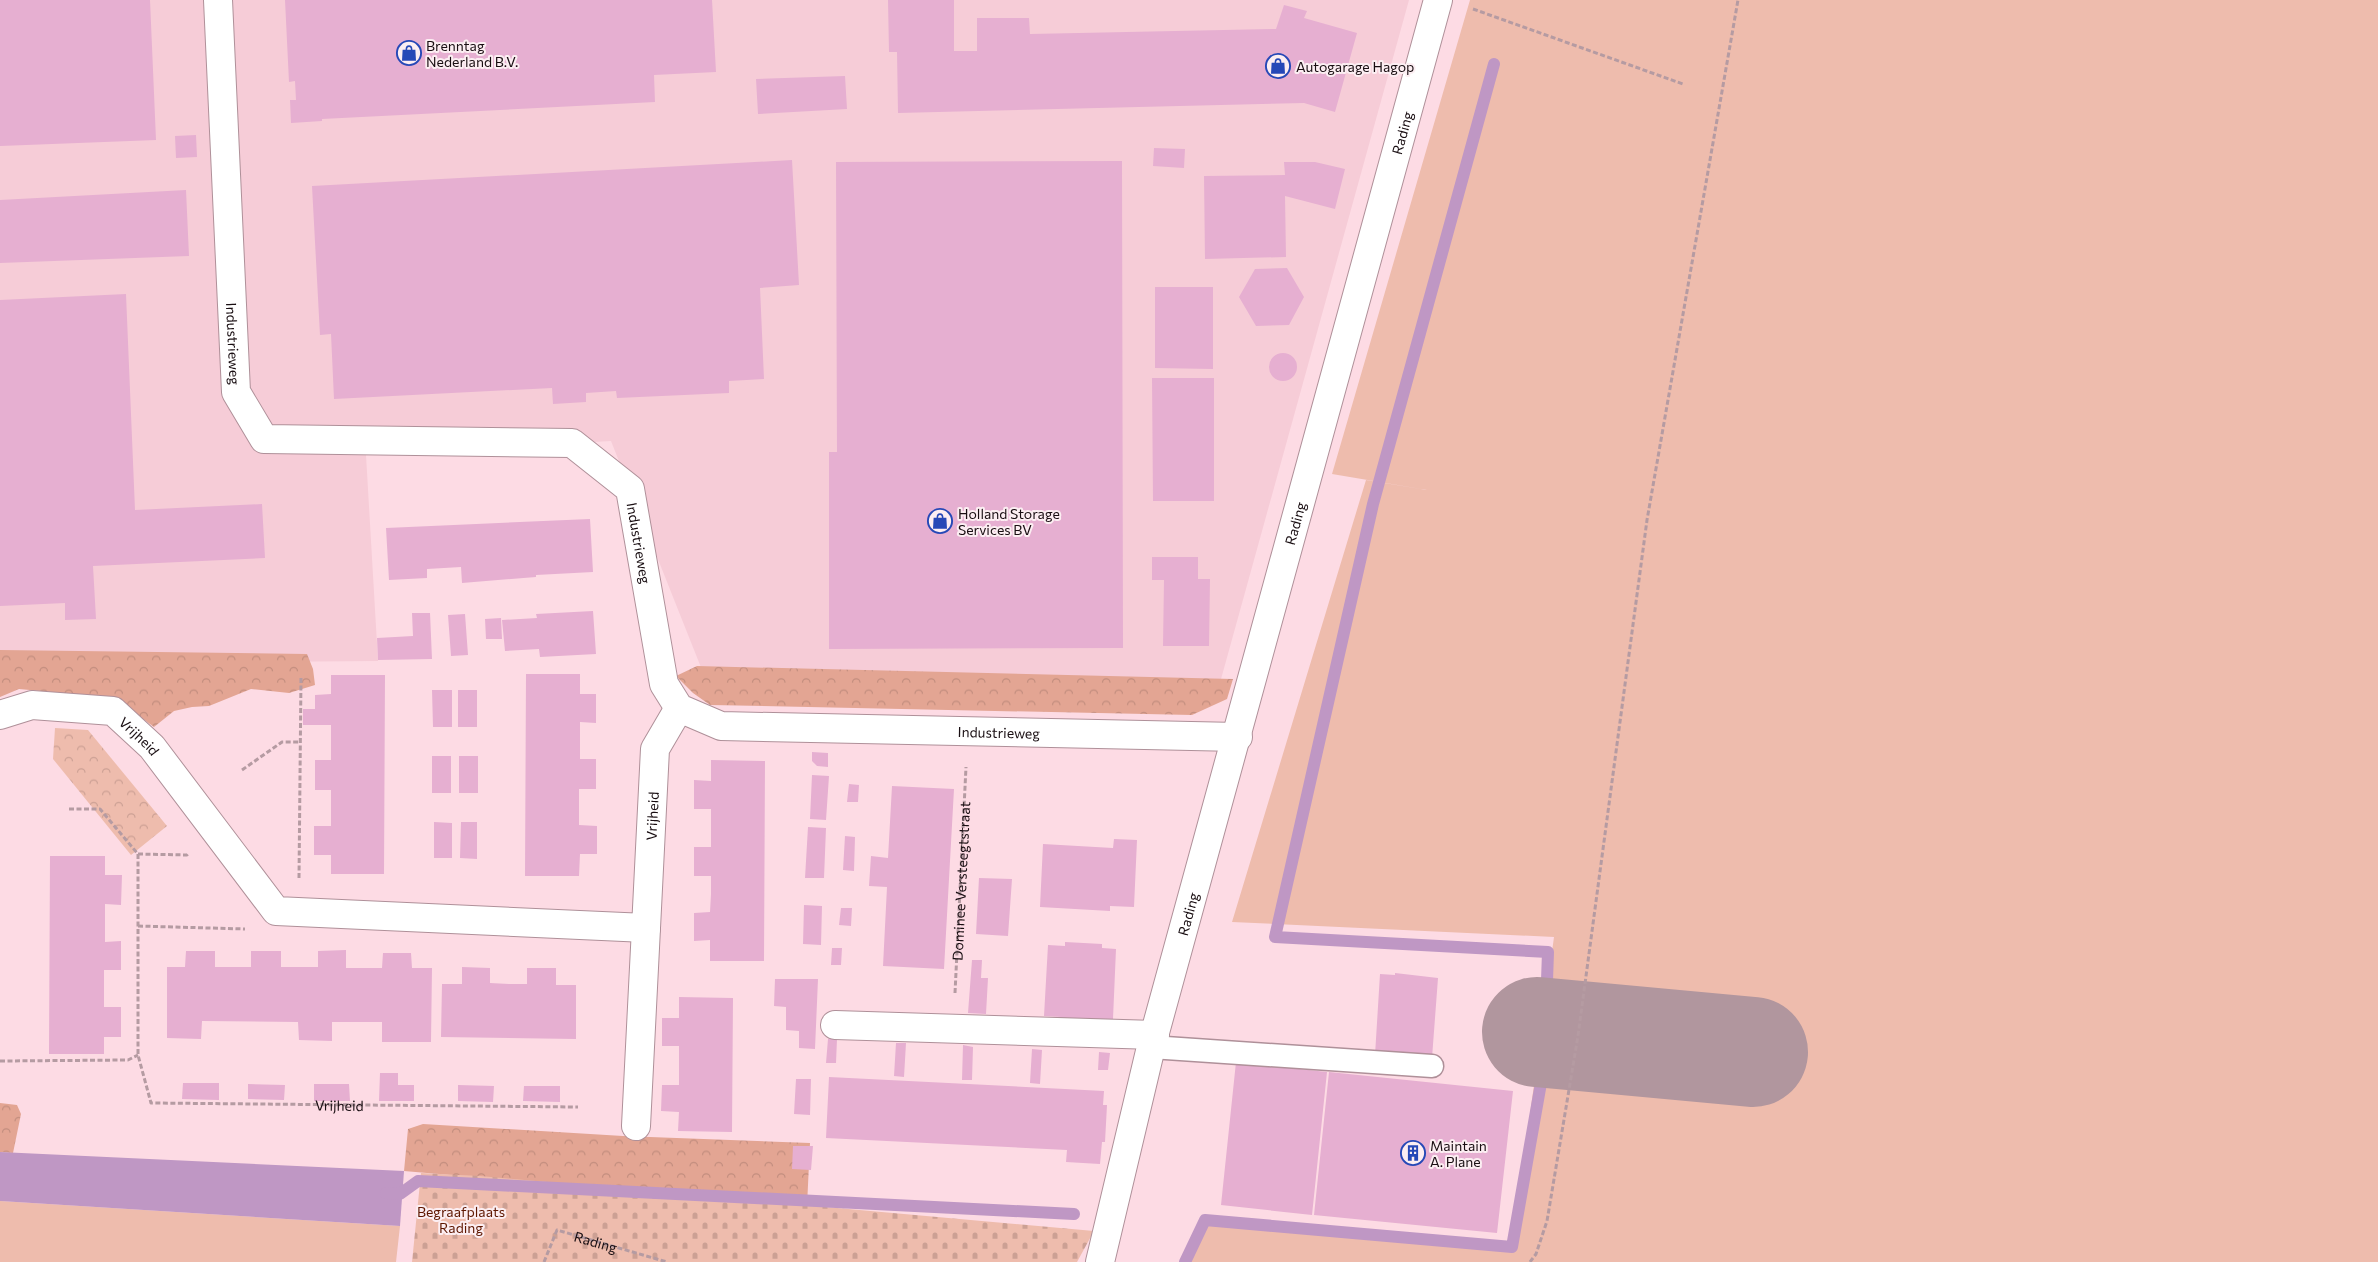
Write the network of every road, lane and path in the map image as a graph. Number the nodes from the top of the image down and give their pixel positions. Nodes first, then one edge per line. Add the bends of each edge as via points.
1 (218, 0) edge
2 (1438, 0) edge
3 (1738, 0) edge
4 (1467, 7) dead end
5 (1683, 84) dead end
6 (301, 676) dead end
7 (679, 708) junction
8 (0, 715) edge
9 (968, 732) junction
10 (1238, 737) junction
11 (300, 742) junction
12 (242, 770) dead end
13 (69, 809) dead end
14 (215, 832) junction
15 (138, 854) junction
16 (288, 912) junction
17 (138, 926) junction
18 (646, 928) junction
19 (834, 1025) dead end
20 (954, 1029) junction
21 (1153, 1041) junction
22 (138, 1055) junction
23 (0, 1062) edge
24 (1432, 1066) dead end
25 (578, 1107) dead end
26 (636, 1126) dead end
27 (544, 1262) edge
28 (667, 1262) edge
29 (1100, 1262) edge
30 (1530, 1262) edge

1 - 7 street, Industrieweg via 236,392 264,439 572,443 630,489 664,684
2 - 10 street, Rading
3 - 30 path via 1647,520 1578,1036 1547,1221
4 - 5 path
6 - 11 path
7 - 9 street, Industrieweg via 721,726
7 - 18 street, Vrijheid via 655,748
8 - 14 street, Vrijheid via 32,705 113,711 152,747
9 - 10 street, Industrieweg
9 - 20 path, Dominee Versteegtstraat
10 - 21 street, Rading
11 - 12 path via 282,742
11 - 16 path
13 - 15 path via 100,808
14 - 15 path via 187,855
14 - 16 street, Vrijheid
15 - 17 path, Vrijheid
16 - 17 path via 266,929
16 - 18 street
17 - 22 path, Vrijheid
18 - 26 street, Vrijheid
19 - 20 street
20 - 21 street
21 - 24 lane
21 - 29 street, Rading
22 - 23 path via 128,1060
22 - 25 path, Vrijheid via 151,1103
27 - 28 path, Rading via 557,1230

